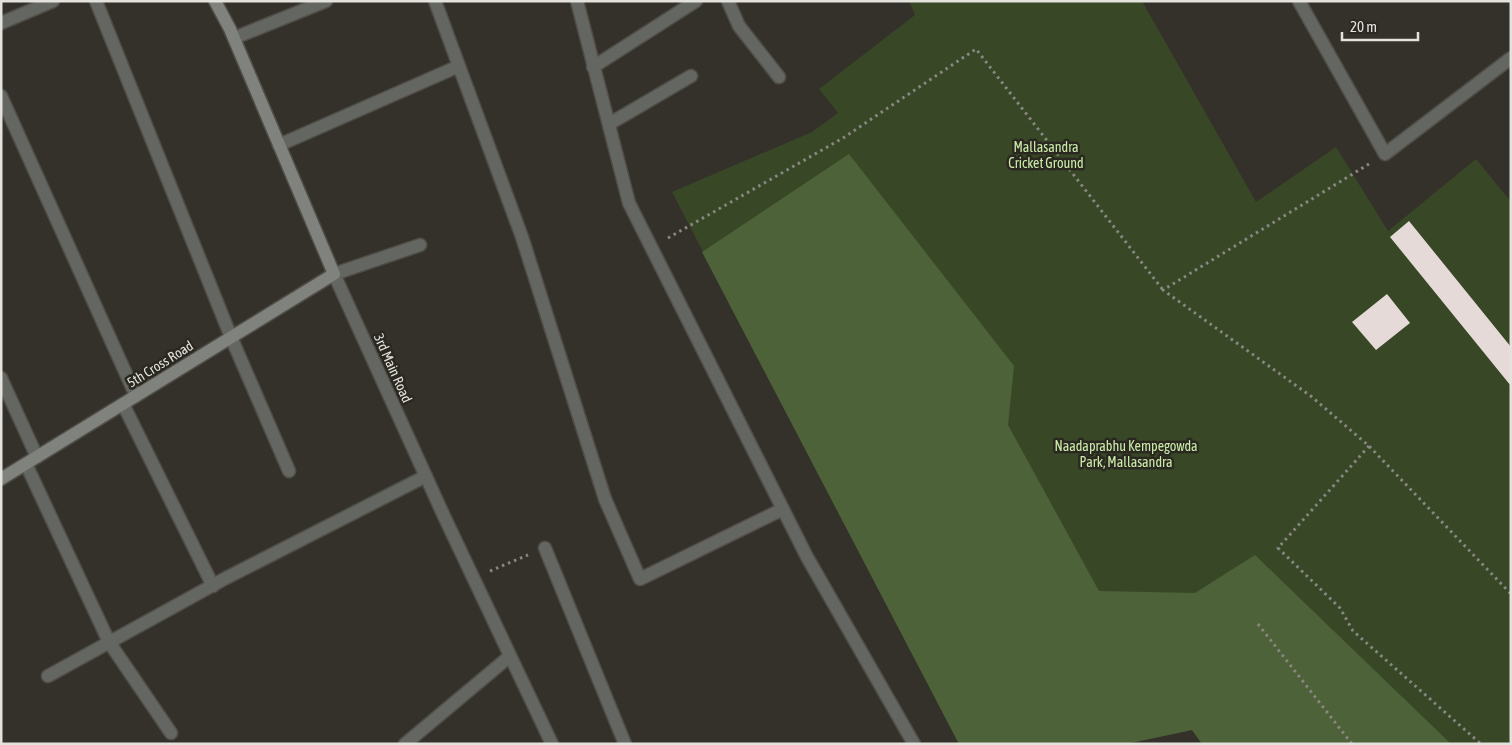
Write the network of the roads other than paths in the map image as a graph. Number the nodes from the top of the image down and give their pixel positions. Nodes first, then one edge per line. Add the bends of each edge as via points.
1 (53, 1) edge
2 (96, 1) edge
3 (215, 1) edge
4 (326, 1) edge
5 (435, 1) edge
6 (577, 1) edge
7 (696, 1) edge
8 (728, 1) edge
9 (1299, 1) edge
10 (1, 23) edge
11 (234, 38) junction
12 (1511, 58) edge
13 (459, 66) junction
14 (593, 67) junction
15 (691, 76) dead end
16 (779, 77) dead end
17 (1, 96) edge
18 (609, 124) junction
19 (279, 145) junction
20 (420, 245) dead end
21 (334, 274) junction
22 (231, 337) junction
23 (1, 378) edge
24 (136, 396) junction
25 (123, 404) junction
26 (32, 460) junction
27 (289, 471) dead end
28 (426, 476) junction
29 (1, 479) edge
30 (783, 509) junction
31 (545, 548) road end
32 (213, 586) junction
33 (109, 642) junction
34 (510, 656) junction
35 (48, 676) dead end
36 (171, 733) dead end
37 (407, 743) edge
38 (552, 744) edge
39 (625, 744) edge
40 (914, 744) edge

1 - 10 street
2 - 22 street
3 - 11 street, 3rd Main Road
4 - 11 street
5 - 13 street
6 - 14 street
7 - 14 street
8 - 16 street via 739,26
9 - 12 street via 1385,154
11 - 19 street, 3rd Main Road
13 - 19 street
13 - 30 street via 522,237 605,498 640,579
14 - 18 street
15 - 18 street
17 - 24 street
18 - 30 street via 629,203
19 - 21 street, 3rd Main Road
20 - 21 street
21 - 22 street, 5th Cross Road
21 - 28 street, 3rd Main Road
22 - 24 street, 5th Cross Road
22 - 27 street
23 - 26 street
24 - 25 street, 5th Cross Road
25 - 26 street, 5th Cross Road
25 - 32 street
26 - 29 street, 5th Cross Road
26 - 33 street
28 - 32 street
28 - 34 street, 3rd Main Road
30 - 40 street via 839,616
31 - 39 street
32 - 33 street
33 - 35 street
33 - 36 street
34 - 37 street
34 - 38 street, 3rd Main Road

